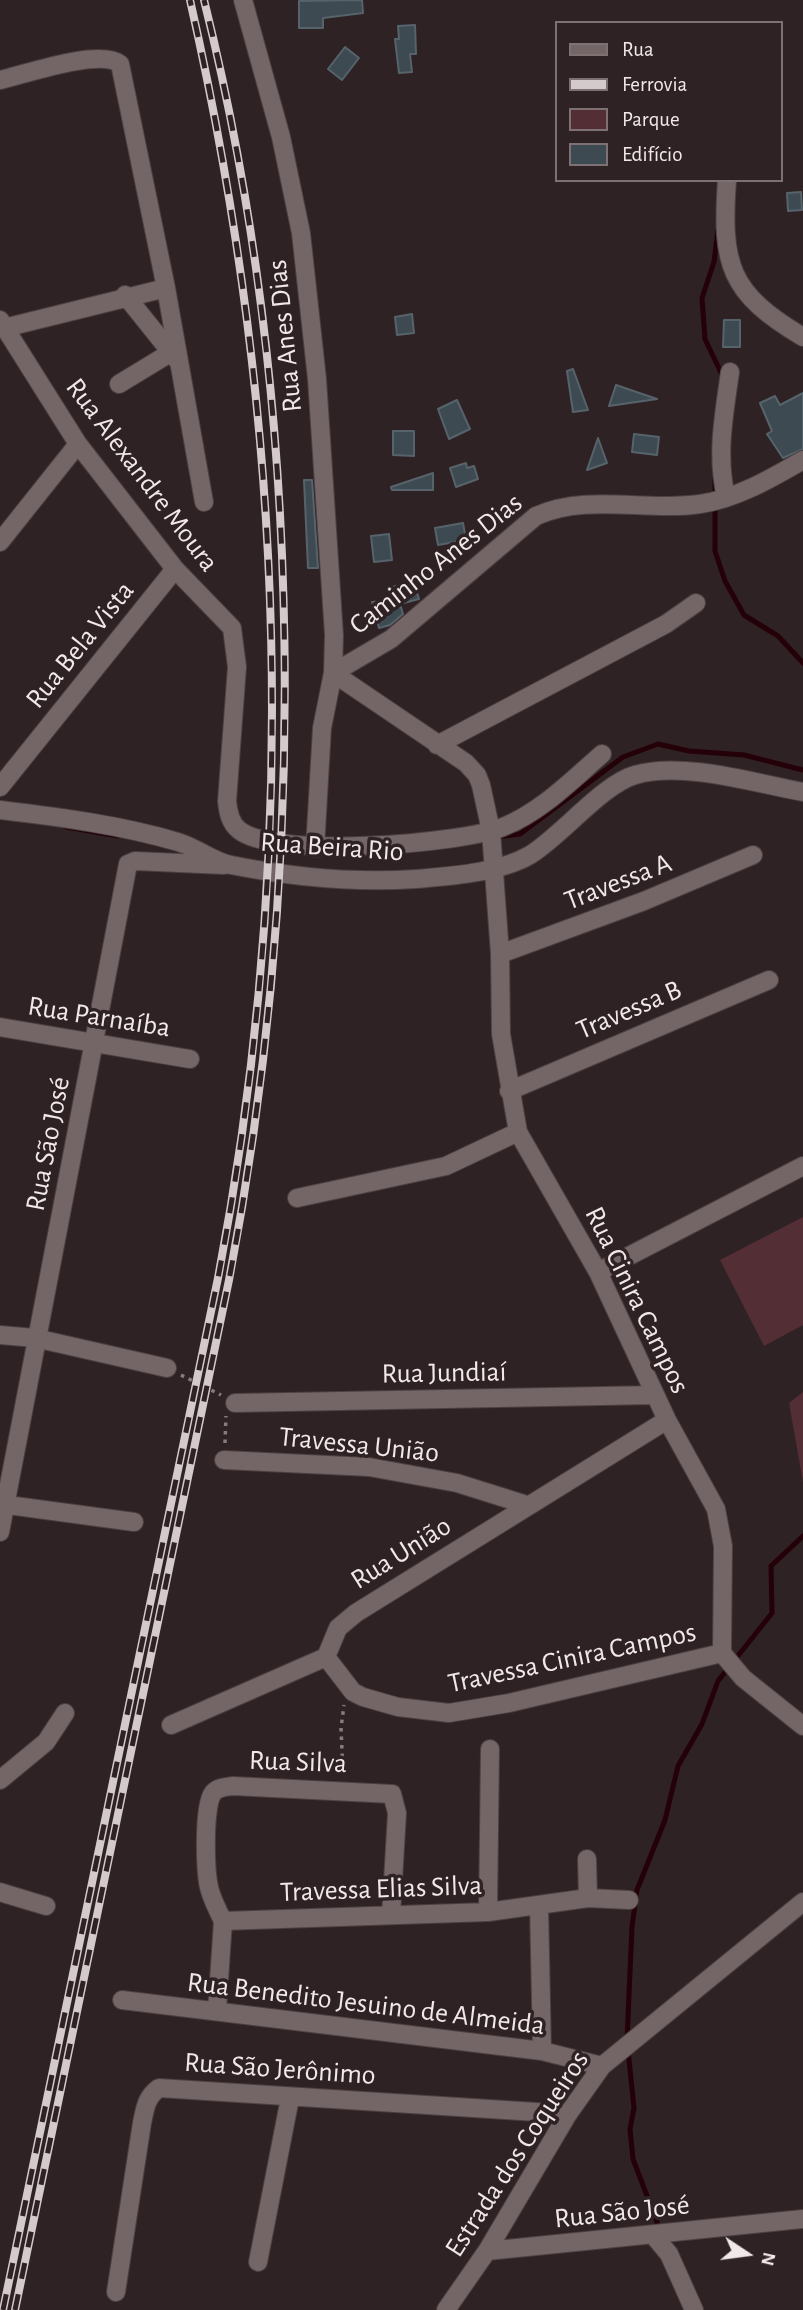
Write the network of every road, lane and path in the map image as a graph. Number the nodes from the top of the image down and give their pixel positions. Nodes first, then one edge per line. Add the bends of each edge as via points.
1 (243, 0) edge
2 (0, 80) edge
3 (727, 182) edge
4 (166, 288) junction
5 (125, 295) junction
6 (2, 324) edge
7 (803, 337) edge
8 (7, 348) edge
9 (175, 357) junction
10 (730, 372) dead end
11 (119, 384) dead end
12 (78, 444) junction
13 (803, 460) edge
14 (724, 498) junction
15 (204, 502) dead end
16 (0, 541) edge
17 (174, 569) junction
18 (696, 603) dead end
19 (333, 673) junction
20 (437, 745) junction
21 (602, 754) dead end
22 (0, 787) edge
23 (803, 792) edge
24 (0, 810) edge
25 (491, 833) junction
26 (315, 848) junction
27 (753, 855) dead end
28 (494, 864) junction
29 (227, 865) junction
30 (500, 954) junction
31 (769, 980) dead end
32 (0, 1027) edge
33 (94, 1045) junction
34 (190, 1059) dead end
35 (509, 1091) junction
36 (518, 1132) junction
37 (803, 1166) edge
38 (298, 1198) dead end
39 (598, 1272) junction
40 (0, 1335) edge
41 (35, 1338) junction
42 (167, 1368) joint
43 (654, 1395) junction
44 (231, 1401) junction
45 (667, 1420) junction
46 (224, 1460) joint
47 (2, 1504) edge
48 (527, 1505) junction
49 (134, 1522) dead end
50 (0, 1532) edge
51 (724, 1656) junction
52 (326, 1657) junction
53 (353, 1692) junction
54 (65, 1713) dead end
55 (172, 1725) dead end
56 (803, 1726) edge
57 (490, 1749) dead end
58 (0, 1780) edge
59 (344, 1790) junction
60 (587, 1859) dead end
61 (1, 1896) edge
62 (588, 1898) junction
63 (629, 1900) dead end
64 (803, 1902) edge
65 (539, 1905) junction
66 (46, 1906) dead end
67 (488, 1912) junction
68 (391, 1915) junction
69 (223, 1921) junction
70 (122, 2000) dead end
71 (217, 2010) junction
72 (541, 2052) junction
73 (602, 2066) junction
74 (290, 2098) junction
75 (568, 2114) junction
76 (803, 2219) edge
77 (660, 2235) junction
78 (487, 2251) junction
79 (258, 2262) dead end
80 (116, 2292) dead end
81 (446, 2310) edge
82 (694, 2310) edge

1 - 19 street, Rua Anes Dias via 281,137 301,233 329,525
2 - 4 street via 96,57 120,64
3 - 7 street via 727,251 737,277 759,309
4 - 5 street
4 - 9 street
5 - 6 street
5 - 9 street
6 - 8 street, Rua Alexandre Moura
8 - 12 street, Rua Alexandre Moura
9 - 11 street
9 - 15 street
10 - 14 street via 720,451
12 - 16 street
12 - 17 street, Rua Alexandre Moura
13 - 14 street
14 - 19 street, Caminho Anes Dias via 701,504 576,504 536,516 391,639
17 - 22 street, Rua Bela Vista
17 - 26 street, Rua Alexandre Moura via 226,620 234,636 237,667 227,801 230,817 240,831 259,840
18 - 20 street via 666,624
19 - 20 street, Rua Cinira Campos
19 - 26 street, Rua Anes Dias via 322,728
20 - 25 street, Rua Cinira Campos via 477,775
21 - 25 street via 536,808
23 - 28 street, Rua Beira Rio via 693,772 644,772 609,791 531,855 515,863
24 - 29 street, Rua Beira Rio via 59,817 178,842
25 - 26 street
25 - 28 street, Rua Cinira Campos
27 - 30 street, Travessa A
28 - 29 street, Rua Beira Rio via 418,879 374,880
28 - 30 street, Rua Cinira Campos
29 - 33 street, Rua São José via 128,864
30 - 35 street, Rua Cinira Campos via 501,1034
31 - 35 street, Travessa B
32 - 33 street, Rua Parnaíba
33 - 34 street, Rua Parnaíba
33 - 41 street, Rua São José
35 - 36 street, Rua Cinira Campos
36 - 38 street via 446,1166
36 - 39 street, Rua Cinira Campos
37 - 39 street
39 - 43 street, Rua Cinira Campos
40 - 41 street
41 - 42 street
41 - 47 street, Rua São José
42 - 44 path
43 - 44 street, Rua Jundiaí
43 - 45 street, Rua Cinira Campos
44 - 46 path
45 - 48 street, Rua União
45 - 51 street, Rua Cinira Campos via 709,1493 721,1525
46 - 48 street, Travessa União via 379,1469 457,1483
47 - 49 street
47 - 50 street, Rua São José
48 - 52 street, Rua União via 356,1613 338,1628
51 - 53 street, Travessa Cinira Campos via 449,1713 398,1707
51 - 56 street via 743,1678
52 - 53 street
52 - 55 street
53 - 59 path via 342,1710
54 - 58 street via 46,1742
57 - 67 street
59 - 68 street, Rua Silva via 383,1791 396,1800
59 - 69 street, Rua Silva via 233,1786 211,1794 206,1868 209,1890
60 - 62 street
61 - 66 street
62 - 63 street, Travessa Elias Silva
62 - 65 street, Travessa Elias Silva
64 - 73 street, Estrada dos Coqueiros
65 - 67 street, Travessa Elias Silva
65 - 72 street
67 - 68 street, Travessa Elias Silva
68 - 69 street, Travessa Elias Silva
69 - 71 street
70 - 71 street, Rua Benedito Jesuino de Almeida
71 - 72 street, Rua Benedito Jesuino de Almeida
72 - 73 street, Rua Benedito Jesuino de Almeida
73 - 75 street, Estrada dos Coqueiros
74 - 75 street, Rua São Jerônimo
74 - 79 street
74 - 80 street, Rua São Jerônimo via 170,2086 151,2093 142,2123
75 - 78 street, Estrada dos Coqueiros
76 - 77 street, Rua São José
77 - 78 street, Rua São José
77 - 82 street
78 - 81 street, Estrada dos Coqueiros

